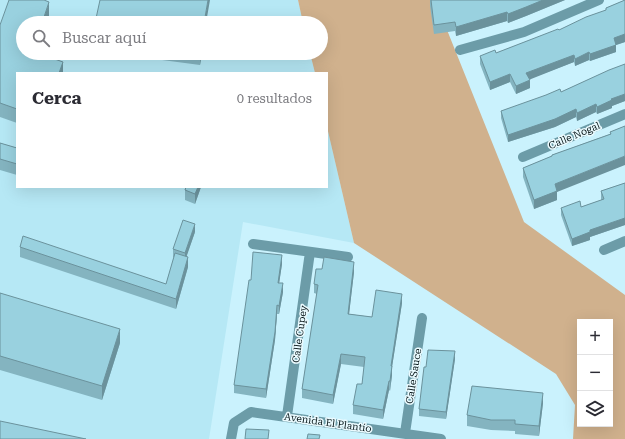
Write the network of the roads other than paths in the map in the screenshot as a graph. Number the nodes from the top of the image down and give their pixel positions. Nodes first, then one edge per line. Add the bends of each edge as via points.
1 (599, 0) edge
2 (460, 50) dead end
3 (625, 114) edge
4 (523, 157) dead end
5 (625, 241) edge
6 (253, 244) dead end
7 (604, 250) dead end
8 (310, 252) junction
9 (348, 257) dead end
10 (422, 318) dead end
11 (287, 416) junction
12 (404, 433) junction
13 (231, 439) edge
14 (441, 439) edge

1 - 2 street via 524,32
3 - 4 street, Calle Nogal
5 - 7 street
6 - 8 street
8 - 9 street
8 - 11 street, Calle Cupey
10 - 12 street, Calle Sauce
11 - 12 street, Avenida El Plantío
11 - 13 street, Avenida El Plantío via 250,412 234,423
12 - 14 street, Avenida El Plantío

